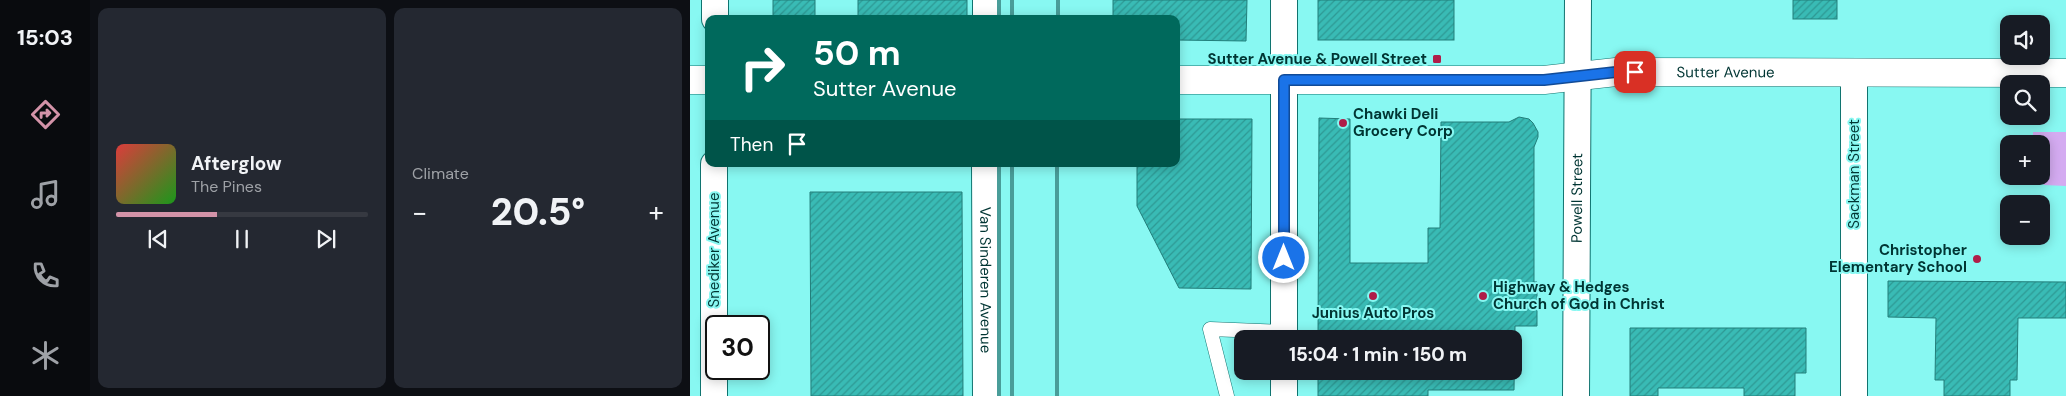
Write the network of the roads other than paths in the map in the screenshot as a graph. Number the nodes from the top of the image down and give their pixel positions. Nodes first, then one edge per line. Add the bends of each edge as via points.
1 (715, 0) edge
2 (986, 0) edge
3 (1284, 0) edge
4 (1578, 0) edge
5 (715, 15) edge
6 (986, 15) edge
7 (1854, 72) junction
8 (2066, 73) edge
9 (1578, 76) junction
10 (690, 80) edge
11 (705, 80) edge
12 (1180, 80) edge
13 (1284, 80) junction
14 (714, 167) edge
15 (985, 167) edge
16 (1284, 330) edge
17 (1234, 331) edge
18 (1284, 380) edge
19 (714, 396) edge
20 (986, 396) edge
21 (1227, 396) edge
22 (1284, 396) edge
23 (1576, 396) edge
24 (1854, 396) edge

1 - 5 street
2 - 6 street
3 - 13 street
4 - 9 street, Powell Street
7 - 8 street, Sutter Avenue
7 - 9 street, Sutter Avenue via 1616,72
7 - 24 street, Sackman Street
9 - 13 street, Sutter Avenue via 1544,80
9 - 23 street, Powell Street
10 - 11 street
12 - 13 street, Sutter Avenue
13 - 16 street
14 - 19 street, Snediker Avenue
15 - 20 street, Van Sinderen Avenue
17 - 21 lane via 1210,329
18 - 22 street

